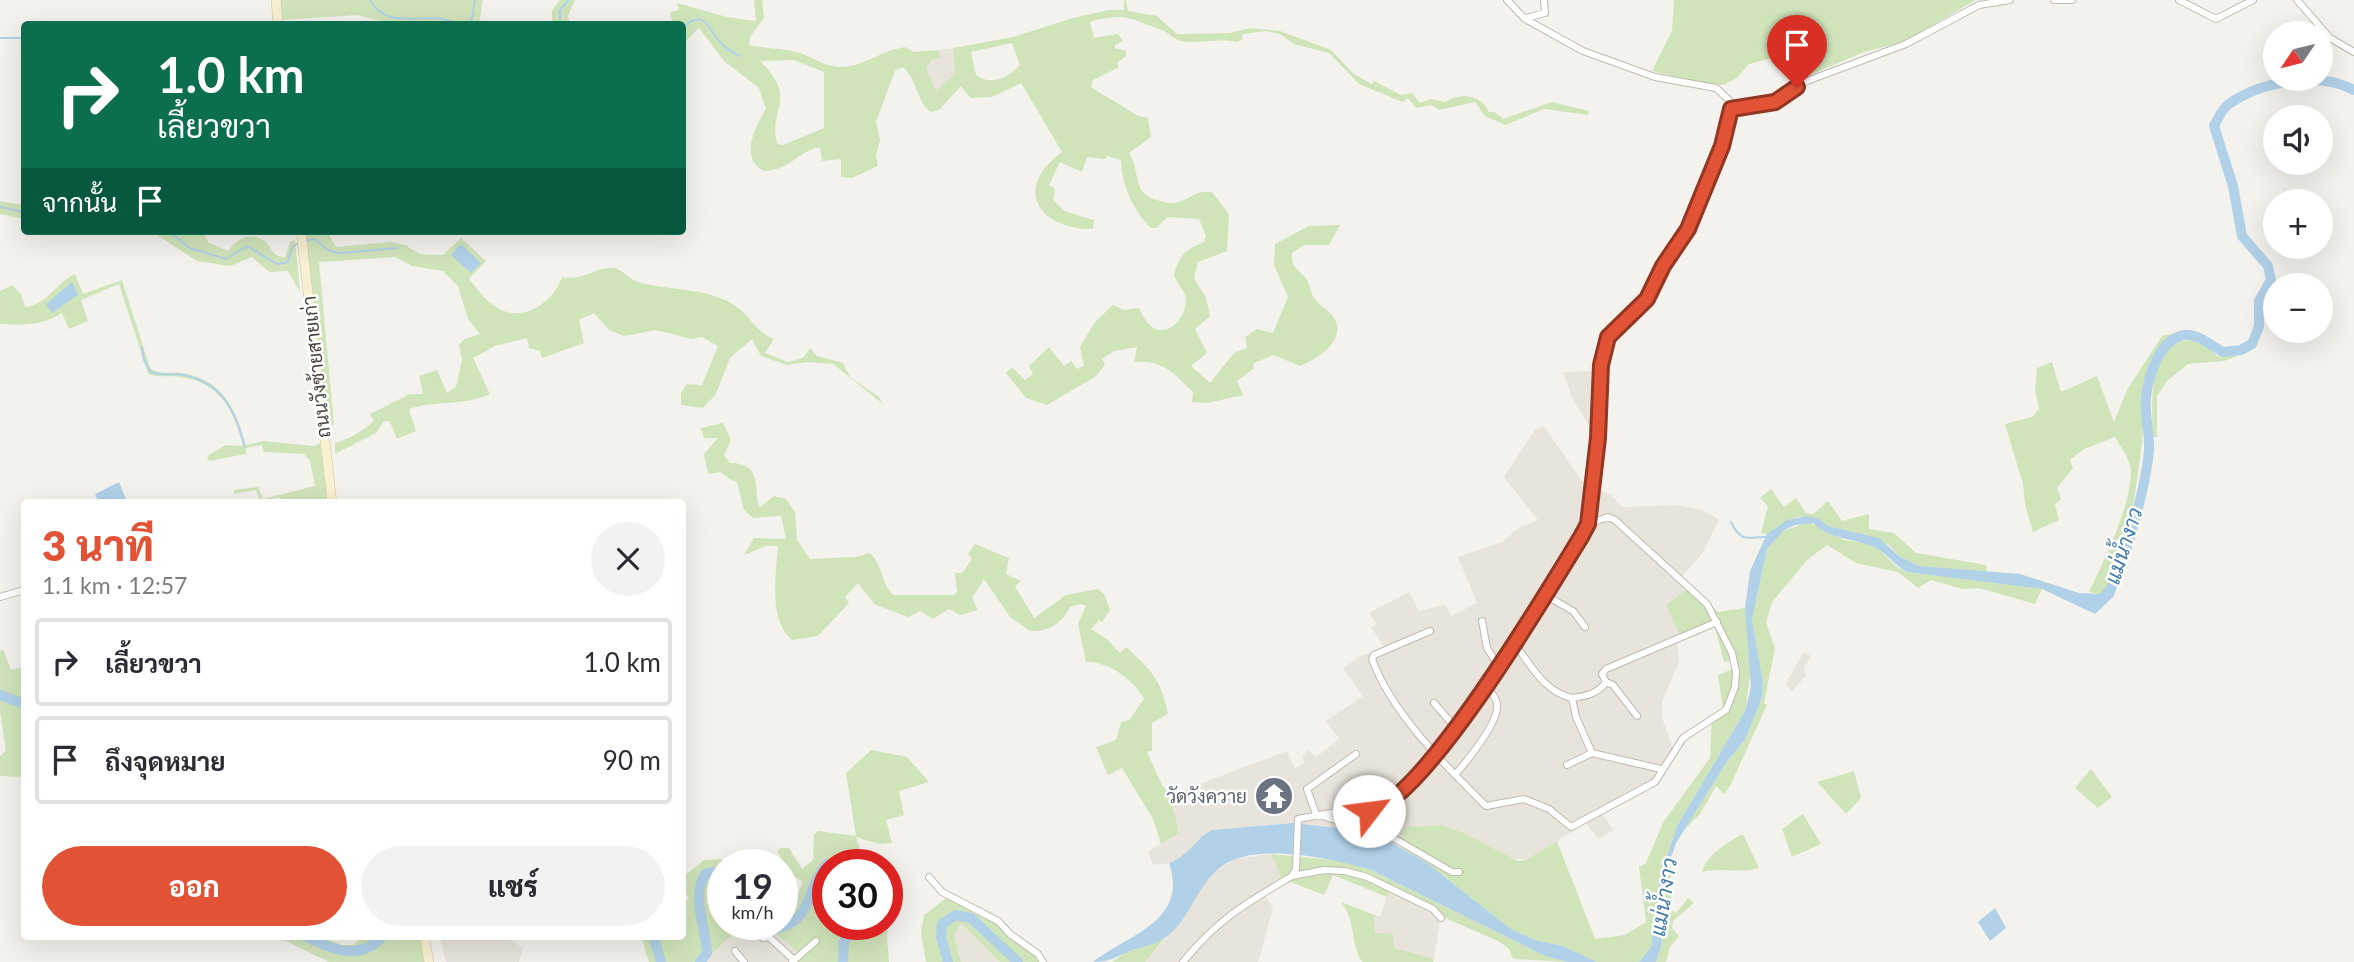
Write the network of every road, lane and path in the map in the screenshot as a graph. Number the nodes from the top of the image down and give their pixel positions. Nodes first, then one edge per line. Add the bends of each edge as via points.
1 (276, 0) edge
2 (1507, 0) edge
3 (1544, 0) edge
4 (2010, 0) edge
5 (2054, 0) edge
6 (2072, 0) edge
7 (2179, 0) edge
8 (2253, 0) edge
9 (2297, 0) edge
10 (1525, 19) junction
11 (278, 21) edge
12 (2354, 52) edge
13 (1731, 109) junction
14 (301, 235) edge
15 (332, 499) edge
16 (1588, 524) junction
17 (21, 591) edge
18 (1545, 595) junction
19 (0, 597) edge
20 (1482, 621) dead end
21 (1717, 622) junction
22 (1585, 627) dead end
23 (1430, 631) dead end
24 (1514, 643) junction
25 (1499, 667) junction
26 (1606, 682) junction
27 (1486, 685) junction
28 (1572, 698) junction
29 (1434, 703) dead end
30 (1637, 716) dead end
31 (1455, 727) junction
32 (1592, 753) junction
33 (1356, 754) dead end
34 (1434, 755) junction
35 (1567, 765) dead end
36 (1661, 769) junction
37 (1455, 775) junction
38 (1316, 814) junction
39 (1459, 872) dead end
40 (1292, 876) junction
41 (929, 877) dead end
42 (1441, 918) dead end
43 (425, 940) edge
44 (772, 940) edge
45 (816, 941) dead end
46 (735, 951) dead end
47 (793, 961) edge
48 (429, 962) edge
49 (744, 962) edge
50 (1043, 962) edge
51 (1183, 962) edge

1 - 11 main road
2 - 10 street
3 - 10 street via 1545,13
4 - 13 street via 1979,5 1906,44 1807,80 1775,102
5 - 6 street
7 - 8 street via 2216,19
9 - 12 street via 2330,38
10 - 13 street via 1626,68 1675,83 1716,88 1730,101
13 - 16 street via 1722,146 1688,229 1647,299 1608,337 1601,365
14 - 15 main road, ถนนวังซ้ายสายเก่า
16 - 18 street
16 - 21 street via 1608,517 1615,520 1696,592
17 - 19 street
18 - 22 street via 1573,611
18 - 24 street
20 - 25 street via 1487,648
21 - 26 street via 1605,670
21 - 36 street via 1736,672 1728,705 1683,738
23 - 34 street via 1372,659
24 - 25 street
24 - 28 street via 1543,682 1557,695
25 - 27 street
26 - 28 street via 1588,696
26 - 30 street
27 - 31 street
27 - 37 street via 1496,701 1496,711 1475,751
28 - 32 street
29 - 31 street
31 - 34 street
32 - 35 street
32 - 36 street
33 - 38 street via 1307,789
34 - 37 street
34 - 38 street via 1380,809
36 - 37 street via 1645,789 1571,827 1549,809 1524,799 1486,806
38 - 39 street via 1373,830
38 - 40 street via 1298,819
40 - 42 street via 1331,869 1359,874 1424,904
40 - 51 street via 1209,930
41 - 50 street via 942,892 998,921
43 - 48 main road
44 - 47 street
45 - 47 street
46 - 49 street

